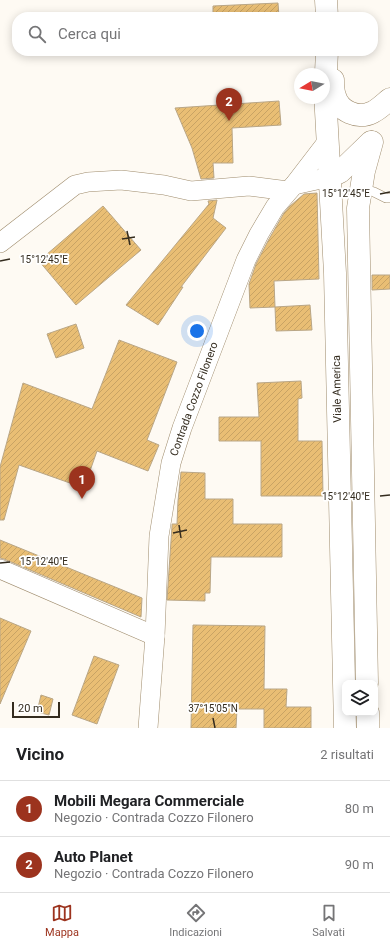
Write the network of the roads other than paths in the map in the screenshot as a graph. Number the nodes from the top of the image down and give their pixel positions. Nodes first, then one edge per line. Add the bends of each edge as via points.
1 (326, 0) edge
2 (327, 12) edge
3 (328, 56) edge
4 (329, 56) edge
5 (390, 100) edge
6 (327, 142) junction
7 (372, 142) junction
8 (330, 177) junction
9 (291, 188) junction
10 (361, 188) junction
11 (390, 198) edge
12 (0, 243) edge
13 (0, 569) edge
14 (155, 636) junction
15 (368, 680) edge
16 (368, 716) edge
17 (148, 728) edge
18 (345, 728) edge
19 (368, 728) edge

1 - 2 main road
3 - 6 main road, Viale America via 325,93
4 - 5 main road via 335,96 340,106 348,112 372,113
5 - 7 main road
6 - 8 main road, Viale America
6 - 9 street, Contrada Cozzo Filonero
7 - 8 main road via 340,172
7 - 10 main road
8 - 9 street
8 - 18 main road, Viale America via 335,273
9 - 12 street via 249,186 191,191 121,180 88,182 75,185
9 - 14 street, Contrada Cozzo Filonero via 275,207 246,260 171,463 159,536
10 - 11 lane
10 - 15 main road via 358,208
13 - 14 street
14 - 17 street, Contrada Cozzo Filonero
16 - 19 main road

